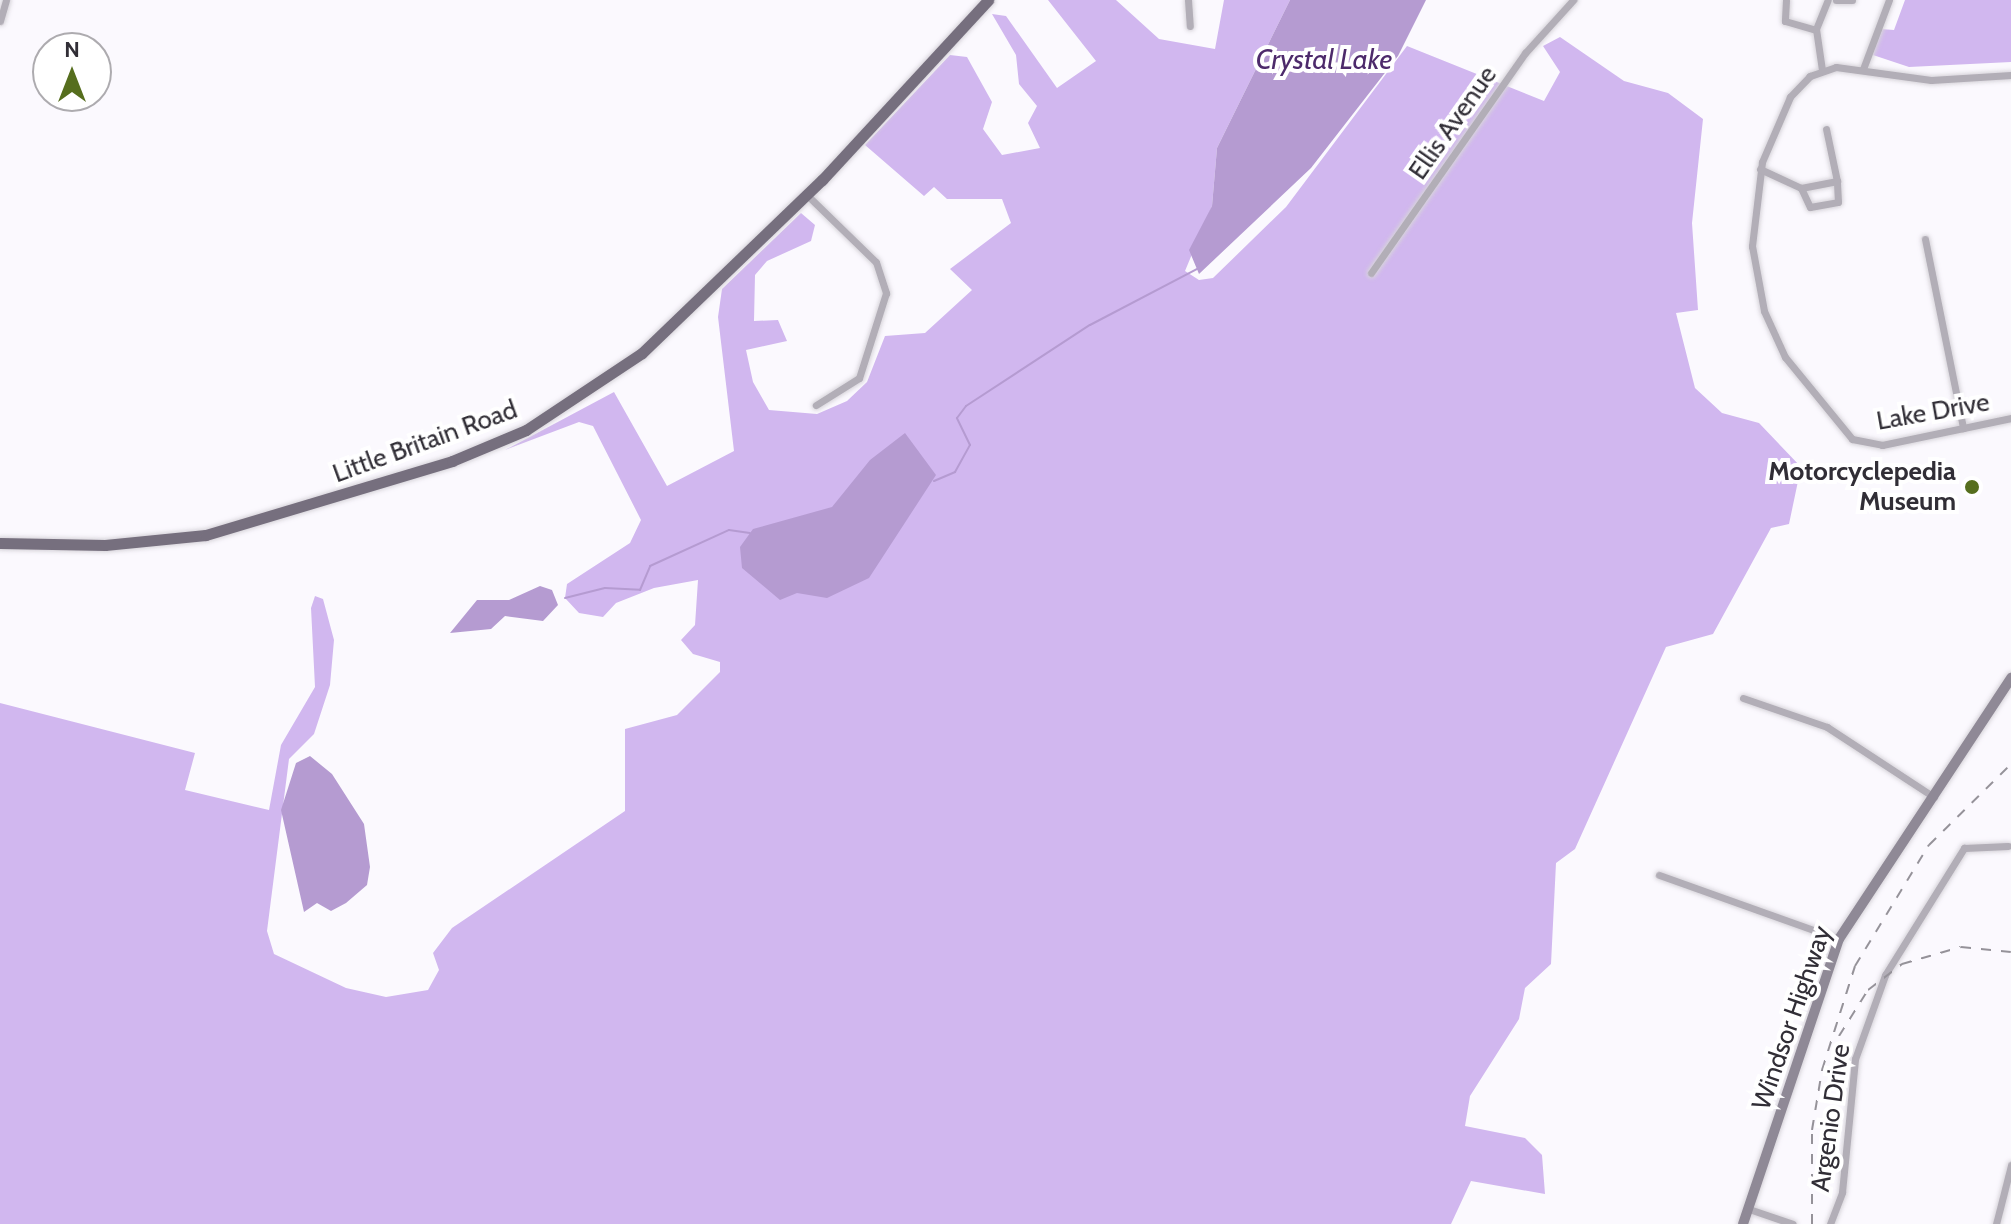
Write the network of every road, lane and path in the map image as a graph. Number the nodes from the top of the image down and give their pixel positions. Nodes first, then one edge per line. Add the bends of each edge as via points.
1 (6, 0) edge
2 (988, 0) edge
3 (1188, 0) edge
4 (1573, 0) edge
5 (1786, 0) edge
6 (1828, 0) edge
7 (1836, 0) edge
8 (1852, 0) edge
9 (1889, 0) edge
10 (0, 21) edge
11 (1190, 26) dead end
12 (1816, 30) junction
13 (1863, 69) junction
14 (1822, 70) junction
15 (2011, 75) edge
16 (1826, 129) dead end
17 (1760, 169) junction
18 (1837, 181) junction
19 (1801, 188) junction
20 (807, 195) junction
21 (1925, 239) dead end
22 (1371, 273) dead end
23 (816, 405) dead end
24 (2011, 418) edge
25 (1963, 428) junction
26 (0, 543) edge
27 (2011, 678) edge
28 (1743, 698) dead end
29 (1934, 797) junction
30 (2008, 846) dead end
31 (1659, 875) dead end
32 (1839, 939) junction
33 (2011, 1165) edge
34 (1749, 1209) junction
35 (1743, 1224) edge
36 (1793, 1224) edge
37 (1830, 1224) edge
38 (1996, 1224) edge

1 - 10 street
2 - 20 main road, Little Britain Road
3 - 11 street
4 - 22 street, Ellis Avenue via 1525,53
5 - 12 street via 1785,21
6 - 12 street
7 - 8 street
9 - 13 street
12 - 14 street
13 - 14 street
13 - 15 street via 1931,80
14 - 17 street, Lake Drive via 1790,97
16 - 18 street
17 - 19 street
17 - 25 street, Lake Drive via 1752,246 1764,311 1785,357 1834,422 1869,445
18 - 19 street
18 - 19 street via 1838,202 1810,207
20 - 23 street via 876,262 886,293 859,378
20 - 26 main road, Little Britain Road via 642,353 567,408 492,446 206,535 105,545
21 - 25 street
24 - 25 street, Lake Drive
27 - 29 main road, Windsor Highway
28 - 29 street via 1827,727
29 - 32 main road, Windsor Highway
30 - 37 street, Argenio Drive via 1964,848 1885,975 1855,1059 1842,1192
31 - 32 street
32 - 34 main road, Windsor Highway
33 - 38 street
34 - 35 main road, Windsor Highway
34 - 36 street

